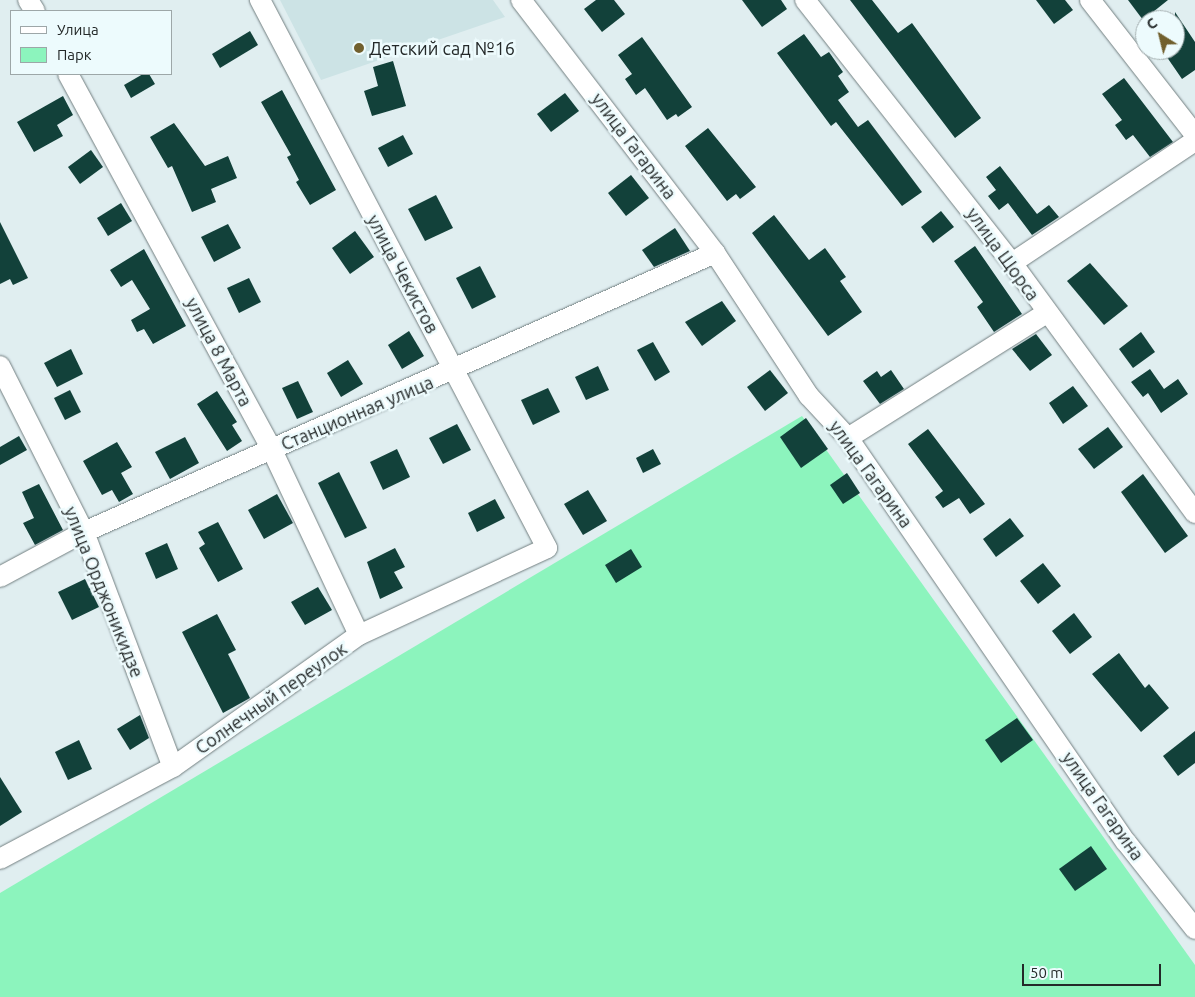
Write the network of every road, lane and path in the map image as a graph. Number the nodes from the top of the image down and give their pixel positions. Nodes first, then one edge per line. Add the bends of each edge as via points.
1 (260, 0) edge
2 (522, 0) edge
3 (805, 0) edge
4 (1090, 0) edge
5 (69, 75) edge
6 (1195, 135) edge
7 (1195, 141) edge
8 (715, 253) junction
9 (1012, 263) junction
10 (1045, 314) junction
11 (0, 366) edge
12 (454, 371) junction
13 (848, 438) junction
14 (272, 450) junction
15 (1195, 513) edge
16 (84, 532) junction
17 (548, 548) joint
18 (0, 577) edge
19 (359, 635) junction
20 (173, 767) junction
21 (0, 859) edge
22 (1195, 929) edge

1 - 12 street, улица Чекистов
2 - 8 street, улица Гагарина
3 - 9 street, улица Щорса
4 - 6 street
5 - 14 street, улица 8 Марта
7 - 9 street
8 - 12 street, Станционная улица
8 - 13 street, улица Гагарина via 810,396
9 - 10 street, улица Щорса
10 - 13 street
10 - 15 street, улица Щорса
11 - 16 street, улица Орджоникидзе
12 - 14 street, Станционная улица
12 - 17 street, улица Чекистов
13 - 22 street, улица Гагарина via 1126,842
14 - 16 street, Станционная улица
14 - 19 street, улица 8 Марта
16 - 18 street, Станционная улица
16 - 20 street, улица Орджоникидзе
17 - 19 street, Солнечный переулок
19 - 20 street, Солнечный переулок
20 - 21 street, Солнечный переулок

